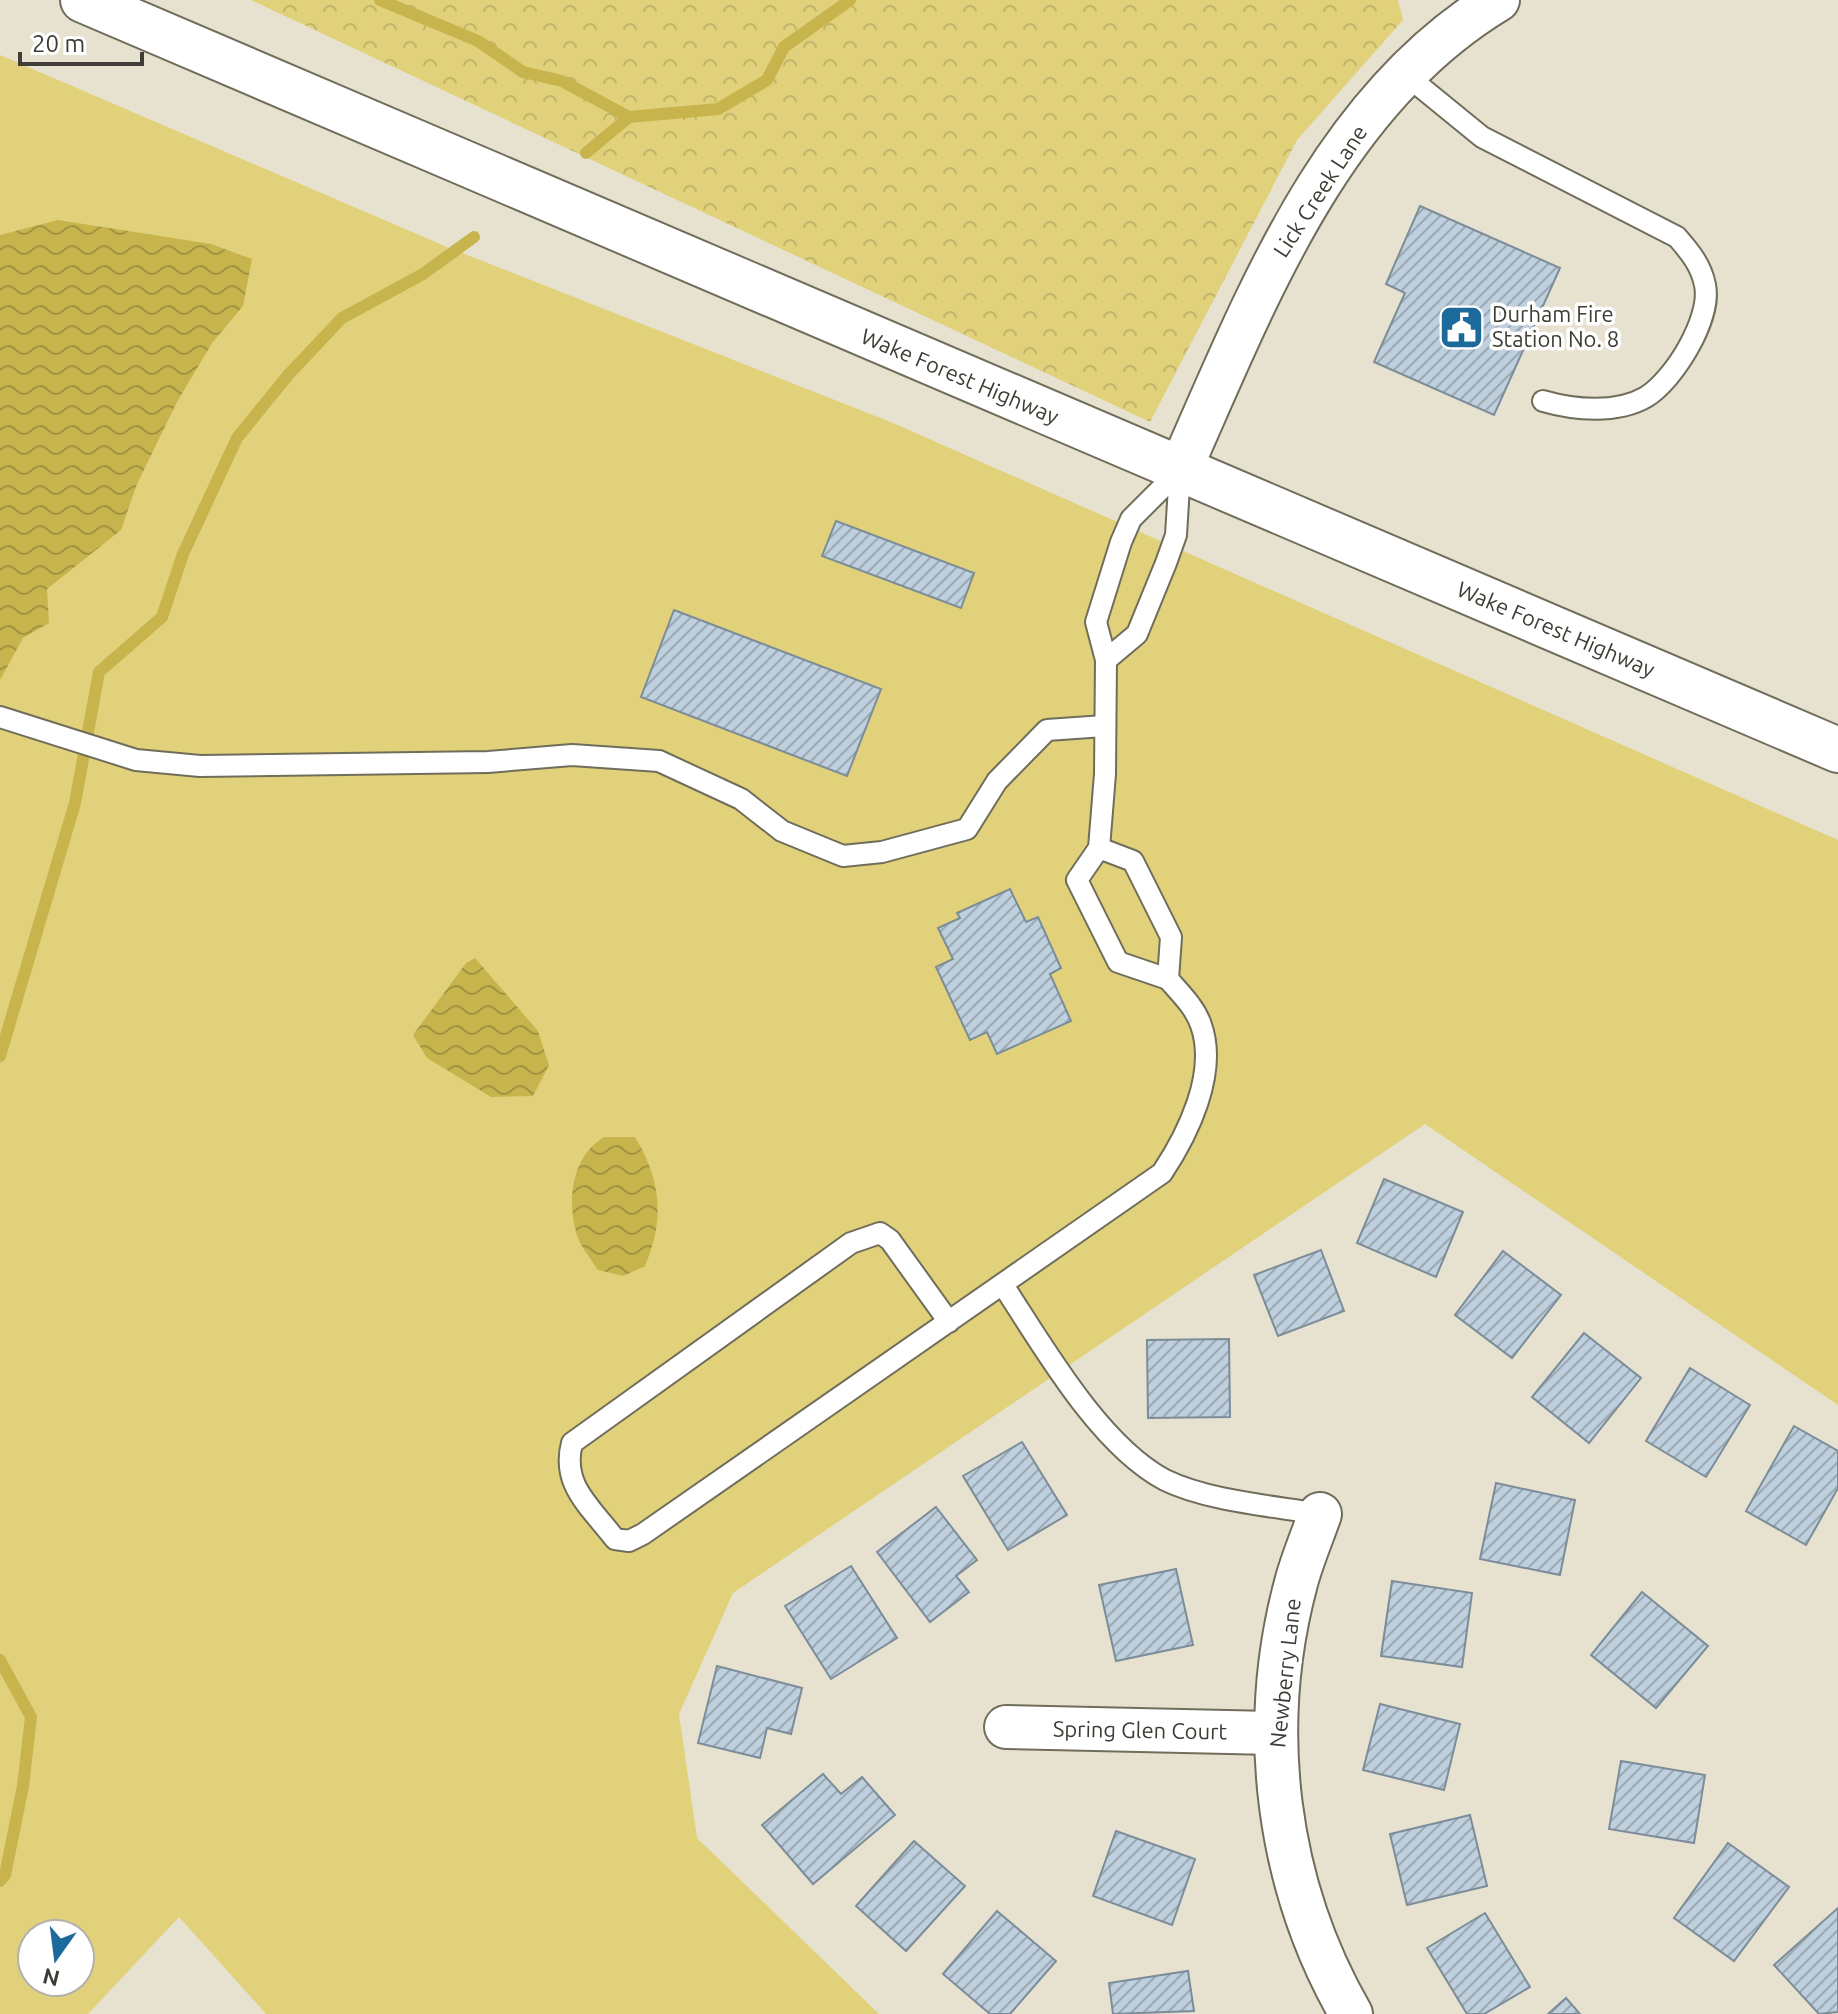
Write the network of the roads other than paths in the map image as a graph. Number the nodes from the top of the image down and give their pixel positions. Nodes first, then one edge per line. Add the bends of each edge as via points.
1 (83, 0) edge
2 (1498, 0) edge
3 (1406, 75) junction
4 (1543, 401) dead end
5 (1180, 470) junction
6 (1106, 660) junction
7 (0, 717) edge
8 (1104, 726) junction
9 (1838, 750) edge
10 (1099, 848) junction
11 (1168, 979) junction
12 (1003, 1285) junction
13 (949, 1322) junction
14 (1320, 1514) joint
15 (1006, 1727) dead end
16 (1274, 1733) junction
17 (1351, 2014) edge

1 - 5 highway, Wake Forest Highway
2 - 3 street, Lick Creek Lane via 1454,26
3 - 4 lane via 1482,137 1677,237 1695,257 1706,287 1703,310 1687,351 1665,379 1646,397 1613,406 1591,409
3 - 5 street, Lick Creek Lane via 1373,108 1283,243
5 - 6 lane via 1176,535 1166,563 1137,634
5 - 6 lane via 1131,519 1121,542 1096,622
5 - 9 highway, Wake Forest Highway
6 - 8 lane
7 - 8 lane via 136,760 200,766 488,762 572,755 659,761 741,799 782,831 843,856 882,852 967,829 997,781 1047,730
8 - 10 lane
10 - 11 lane via 1133,861 1171,937
10 - 11 lane via 1077,880 1118,962
11 - 12 lane via 1190,1003 1206,1043 1196,1105 1180,1146 1162,1173
12 - 13 lane
12 - 14 lane via 1065,1379 1123,1449 1146,1468 1168,1481 1228,1498
13 - 13 lane via 629,1541 615,1539 569,1477 572,1443 867,1235 880,1233 890,1240
14 - 16 street, Newberry Lane via 1296,1584
15 - 16 street, Spring Glen Court
16 - 17 street, Newberry Lane via 1277,1794 1292,1866 1313,1935

